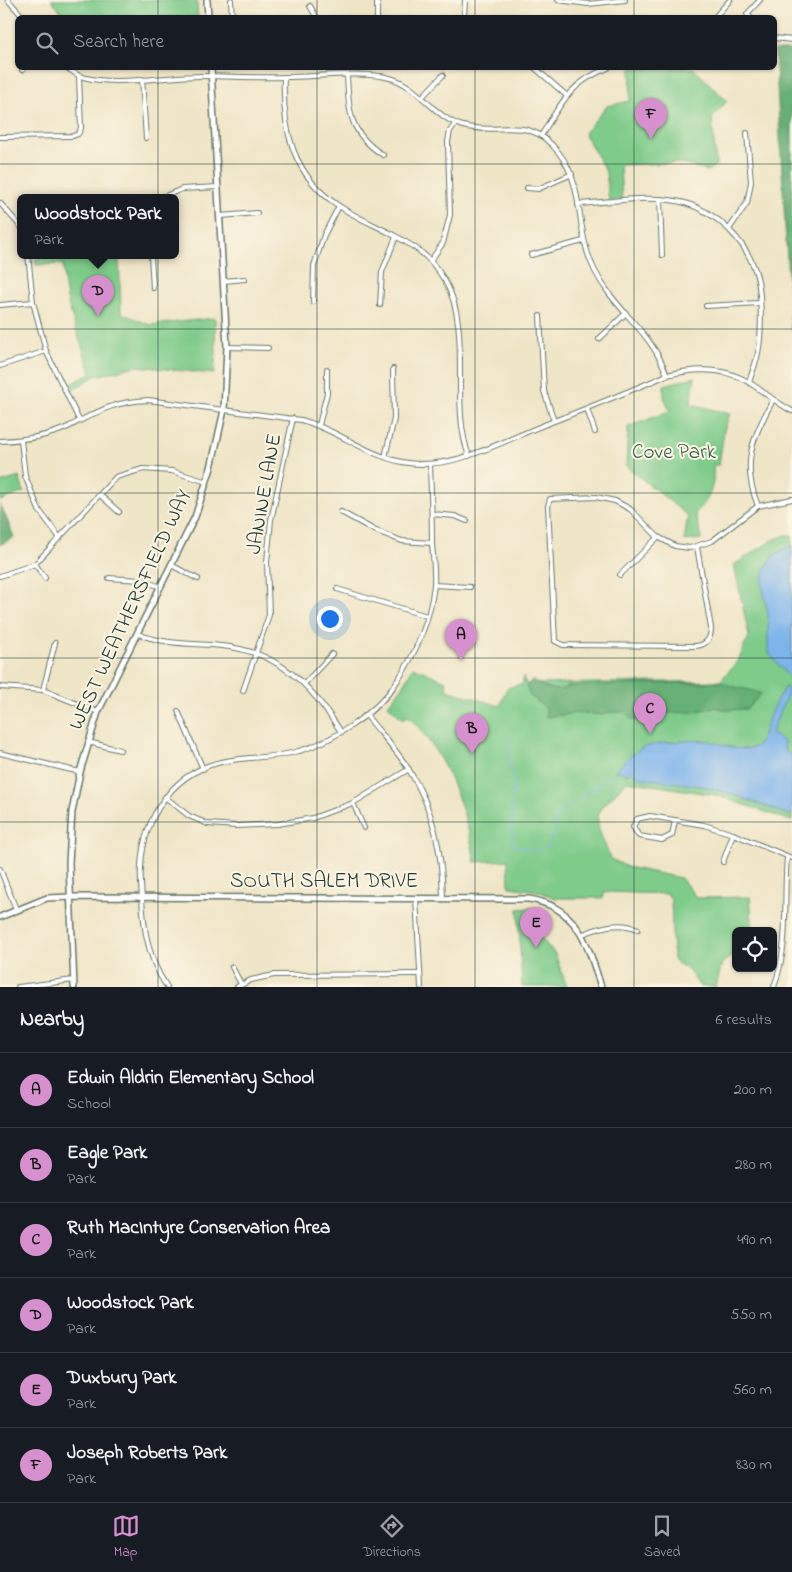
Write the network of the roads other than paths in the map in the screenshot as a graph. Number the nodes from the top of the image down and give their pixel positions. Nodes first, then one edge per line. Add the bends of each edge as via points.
1 (8, 0) edge
2 (207, 0) edge
3 (231, 0) edge
4 (377, 0) edge
5 (465, 0) edge
6 (558, 0) edge
7 (625, 0) edge
8 (730, 0) edge
9 (760, 0) edge
10 (588, 2) edge
11 (310, 6) dead end
12 (21, 15) edge
13 (208, 15) edge
14 (232, 15) edge
15 (315, 15) edge
16 (377, 15) edge
17 (464, 15) edge
18 (717, 15) edge
19 (748, 15) edge
20 (777, 39) edge
21 (792, 40) edge
22 (70, 70) edge
23 (211, 70) edge
24 (538, 70) edge
25 (603, 70) edge
26 (443, 75) dead end
27 (79, 76) junction
28 (211, 76) junction
29 (347, 76) junction
30 (284, 78) junction
31 (142, 79) junction
32 (566, 95) junction
33 (423, 96) junction
34 (455, 124) junction
35 (747, 133) dead end
36 (541, 136) junction
37 (0, 137) edge
38 (146, 138) dead end
39 (383, 156) dead end
40 (572, 174) junction
41 (218, 187) junction
42 (527, 188) dead end
43 (171, 194) edge
44 (660, 199) junction
45 (0, 203) edge
46 (578, 204) junction
47 (339, 206) junction
48 (5, 207) junction
49 (0, 212) edge
50 (257, 213) dead end
51 (221, 216) junction
52 (17, 222) edge
53 (729, 229) junction
54 (396, 237) junction
55 (583, 241) junction
56 (531, 255) dead end
57 (662, 255) dead end
58 (28, 259) edge
59 (151, 259) edge
60 (431, 260) junction
61 (245, 279) dead end
62 (224, 281) junction
63 (153, 288) dead end
64 (33, 302) junction
65 (313, 302) dead end
66 (759, 303) junction
67 (0, 305) edge
68 (380, 305) dead end
69 (706, 306) dead end
70 (626, 312) junction
71 (540, 316) dead end
72 (599, 339) dead end
73 (227, 347) junction
74 (268, 348) dead end
75 (46, 351) junction
76 (0, 366) edge
77 (393, 368) dead end
78 (327, 369) dead end
79 (667, 375) junction
80 (749, 382) junction
81 (773, 400) junction
82 (587, 409) junction
83 (224, 410) junction
84 (792, 411) edge
85 (294, 418) junction
86 (80, 420) junction
87 (554, 421) junction
88 (319, 425) junction
89 (595, 432) dead end
90 (21, 440) junction
91 (0, 441) edge
92 (469, 456) junction
93 (385, 457) junction
94 (430, 465) junction
95 (208, 482) junction
96 (101, 496) junction
97 (792, 498) edge
98 (758, 506) junction
99 (119, 512) dead end
100 (342, 512) dead end
101 (432, 514) junction
102 (467, 521) dead end
103 (658, 537) junction
104 (60, 538) junction
105 (432, 544) junction
106 (697, 548) junction
107 (35, 564) junction
108 (172, 566) junction
109 (0, 576) edge
110 (620, 576) dead end
111 (45, 578) dead end
112 (109, 578) dead end
113 (198, 579) dead end
114 (434, 585) junction
115 (470, 587) dead end
116 (161, 588) junction
117 (337, 588) dead end
118 (427, 616) junction
119 (138, 634) junction
120 (54, 643) dead end
121 (257, 653) junction
122 (332, 654) dead end
123 (305, 683) junction
124 (0, 687) edge
125 (43, 690) junction
126 (243, 691) dead end
127 (178, 711) dead end
128 (98, 712) junction
129 (366, 715) junction
130 (341, 732) junction
131 (88, 742) junction
132 (120, 750) dead end
133 (0, 753) edge
134 (203, 769) junction
135 (409, 769) junction
136 (80, 772) junction
137 (165, 798) junction
138 (353, 803) junction
139 (675, 820) junction
140 (364, 828) dead end
141 (733, 834) junction
142 (789, 857) edge
143 (723, 862) dead end
144 (0, 869) edge
145 (70, 897) junction
146 (142, 898) junction
147 (416, 898) junction
148 (443, 898) junction
149 (16, 909) junction
150 (0, 917) edge
151 (638, 929) dead end
152 (583, 934) junction
153 (232, 967) dead end
154 (420, 974) junction
155 (74, 980) junction
156 (239, 986) edge
157 (18, 987) edge
158 (74, 987) edge
159 (167, 987) edge
160 (421, 987) edge
161 (601, 987) edge
162 (774, 987) edge

1 - 12 street
2 - 13 street
3 - 14 street
4 - 16 street
5 - 17 street
6 - 10 street
7 - 10 street
8 - 18 street
9 - 19 street
11 - 15 street
20 - 21 street
22 - 27 street
23 - 28 street, WEST WEATHERSFIELD WAY
24 - 32 street
25 - 32 street via 590,75
26 - 33 street
27 - 31 street via 104,80
27 - 37 street via 81,128 78,134
28 - 30 street
28 - 31 street
28 - 41 street, WEST WEATHERSFIELD WAY
29 - 30 street
29 - 33 street via 390,78
29 - 39 street via 349,111 354,125 360,137
30 - 47 street via 284,110 296,157 306,176
31 - 38 street
32 - 36 street
33 - 34 street via 436,112
34 - 36 street via 471,128 517,128
34 - 60 street via 448,142 450,215 443,243
35 - 53 street via 751,182 747,203
36 - 40 street via 559,152
40 - 42 street via 538,189
40 - 46 street
41 - 43 street
41 - 51 street, WEST WEATHERSFIELD WAY
44 - 46 street
44 - 53 street via 705,211
44 - 57 street
45 - 48 street
46 - 55 street
47 - 54 street
47 - 65 street via 324,235 314,266
48 - 49 street
48 - 52 street
50 - 51 street
51 - 62 street, WEST WEATHERSFIELD WAY
53 - 66 street via 742,245 756,273
54 - 60 street via 416,247
54 - 68 street via 382,272
55 - 56 street
55 - 70 street via 600,280
58 - 64 street
59 - 63 street
60 - 92 street via 446,284 457,315 461,430
61 - 62 street
62 - 73 street, WEST WEATHERSFIELD WAY
64 - 67 street
64 - 75 street
66 - 69 street
66 - 80 street via 758,353
70 - 72 street
70 - 79 street via 649,339
71 - 87 street via 544,391
73 - 74 street
73 - 83 street, WEST WEATHERSFIELD WAY
75 - 76 street
75 - 86 street
77 - 93 street via 394,419
78 - 88 street via 327,394
79 - 80 street via 713,370
79 - 82 street
80 - 81 street
81 - 84 street
81 - 98 street via 752,441 750,470
82 - 87 street
82 - 89 street
83 - 85 street
83 - 86 street via 148,400 123,402
83 - 95 street, WEST WEATHERSFIELD WAY
85 - 88 street
85 - 121 street, JANINE LANE via 271,520 267,562 269,614
86 - 90 street via 54,432
87 - 92 street
88 - 93 street
90 - 91 street
90 - 104 street via 25,476 39,510
92 - 94 street
93 - 94 street
94 - 101 street
95 - 96 street via 172,470 143,469 116,477
95 - 108 street, WEST WEATHERSFIELD WAY
96 - 99 street
96 - 104 street
97 - 98 street
98 - 106 street via 712,541
100 - 105 street via 402,541
101 - 102 street via 455,516
101 - 105 street
103 - 106 street via 678,547
103 - 106 street via 634,513 615,501 596,497 550,499 554,638 557,643 696,646 708,641 712,628
103 - 110 street
104 - 107 street
105 - 114 street
107 - 109 street
107 - 111 street
108 - 113 street
108 - 116 street, WEST WEATHERSFIELD WAY
112 - 116 street via 141,580
114 - 115 street
114 - 118 street
116 - 119 street, WEST WEATHERSFIELD WAY
117 - 118 street
118 - 129 street via 416,648 394,688
119 - 121 street via 157,642 222,646
119 - 128 street, WEST WEATHERSFIELD WAY
120 - 125 street
121 - 123 street
121 - 126 street, JANINE LANE
122 - 123 street
123 - 130 street
124 - 125 street
125 - 128 street
127 - 134 street
128 - 131 street, WEST WEATHERSFIELD WAY
129 - 130 street
129 - 135 street
130 - 134 street via 290,754 225,761
131 - 132 street
131 - 136 street, WEST WEATHERSFIELD WAY
133 - 136 street
134 - 137 street via 183,781
135 - 138 street
135 - 148 street via 426,802 438,839
136 - 145 street, WEST WEATHERSFIELD WAY via 71,829
137 - 138 street via 189,816 221,826 263,826 297,821
137 - 146 street via 150,821 142,845
138 - 140 street
139 - 139 street via 642,816 637,818 633,827 639,836 662,840 672,835
139 - 141 street
141 - 142 street
141 - 143 street
142 - 162 street via 784,894 785,944
144 - 149 street
145 - 146 street, SOUTH SALEM DRIVE
145 - 149 street, SOUTH SALEM DRIVE via 47,898
145 - 155 street, WEST WEATHERSFIELD WAY
146 - 147 street, SOUTH SALEM DRIVE
146 - 159 street via 144,930 150,953
147 - 148 street, SOUTH SALEM DRIVE
147 - 154 street
148 - 152 street, SOUTH SALEM DRIVE via 539,901 567,916
149 - 150 street, SOUTH SALEM DRIVE
151 - 152 street via 606,926
152 - 161 street, SOUTH SALEM DRIVE
153 - 156 street
154 - 156 street via 282,974 265,976
154 - 160 street
155 - 157 street
155 - 158 street, WEST WEATHERSFIELD WAY

